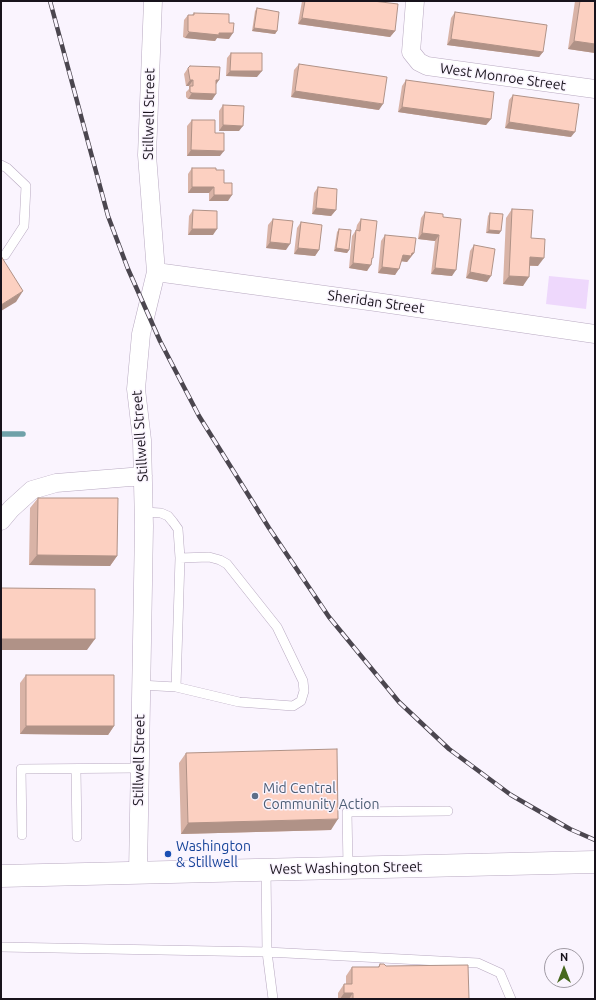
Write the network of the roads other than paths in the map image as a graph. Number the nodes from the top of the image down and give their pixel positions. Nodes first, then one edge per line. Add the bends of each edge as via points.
1 (152, 1) edge
2 (415, 1) edge
3 (595, 89) edge
4 (1, 165) edge
5 (5, 255) dead end
6 (156, 272) junction
7 (595, 334) edge
8 (143, 476) junction
9 (144, 512) junction
10 (1, 521) edge
11 (180, 558) junction
12 (140, 684) junction
13 (176, 687) junction
14 (139, 768) junction
15 (76, 769) junction
16 (448, 811) dead end
17 (22, 835) dead end
18 (77, 837) dead end
19 (595, 862) edge
20 (348, 867) junction
21 (266, 869) junction
22 (138, 873) junction
23 (1, 876) edge
24 (1, 946) edge
25 (267, 952) junction
26 (273, 999) edge
27 (511, 999) edge

1 - 6 street, Stillwell Street via 147,155
2 - 3 street, West Monroe Street via 411,52 419,62 428,66
4 - 5 lane via 26,186 24,226
6 - 7 street, Sheridan Street
6 - 8 street, Stillwell Street via 138,357 136,389
8 - 9 street, Stillwell Street
8 - 10 street via 56,483 32,490
9 - 11 lane via 161,513 173,522 178,529
9 - 12 street, Stillwell Street
11 - 13 lane
11 - 13 lane via 209,557 227,564 277,627 303,681 304,691 301,701 293,706 238,702
12 - 13 lane
12 - 14 street, Stillwell Street
14 - 15 lane
14 - 22 street, Stillwell Street
15 - 17 lane via 21,769
15 - 18 lane
16 - 20 lane via 347,812
19 - 20 main road, West Washington Street
20 - 21 main road, West Washington Street
21 - 22 main road, West Washington Street
21 - 25 lane
22 - 23 main road, West Washington Street
24 - 25 lane
25 - 26 lane
25 - 27 lane via 478,963 500,973

